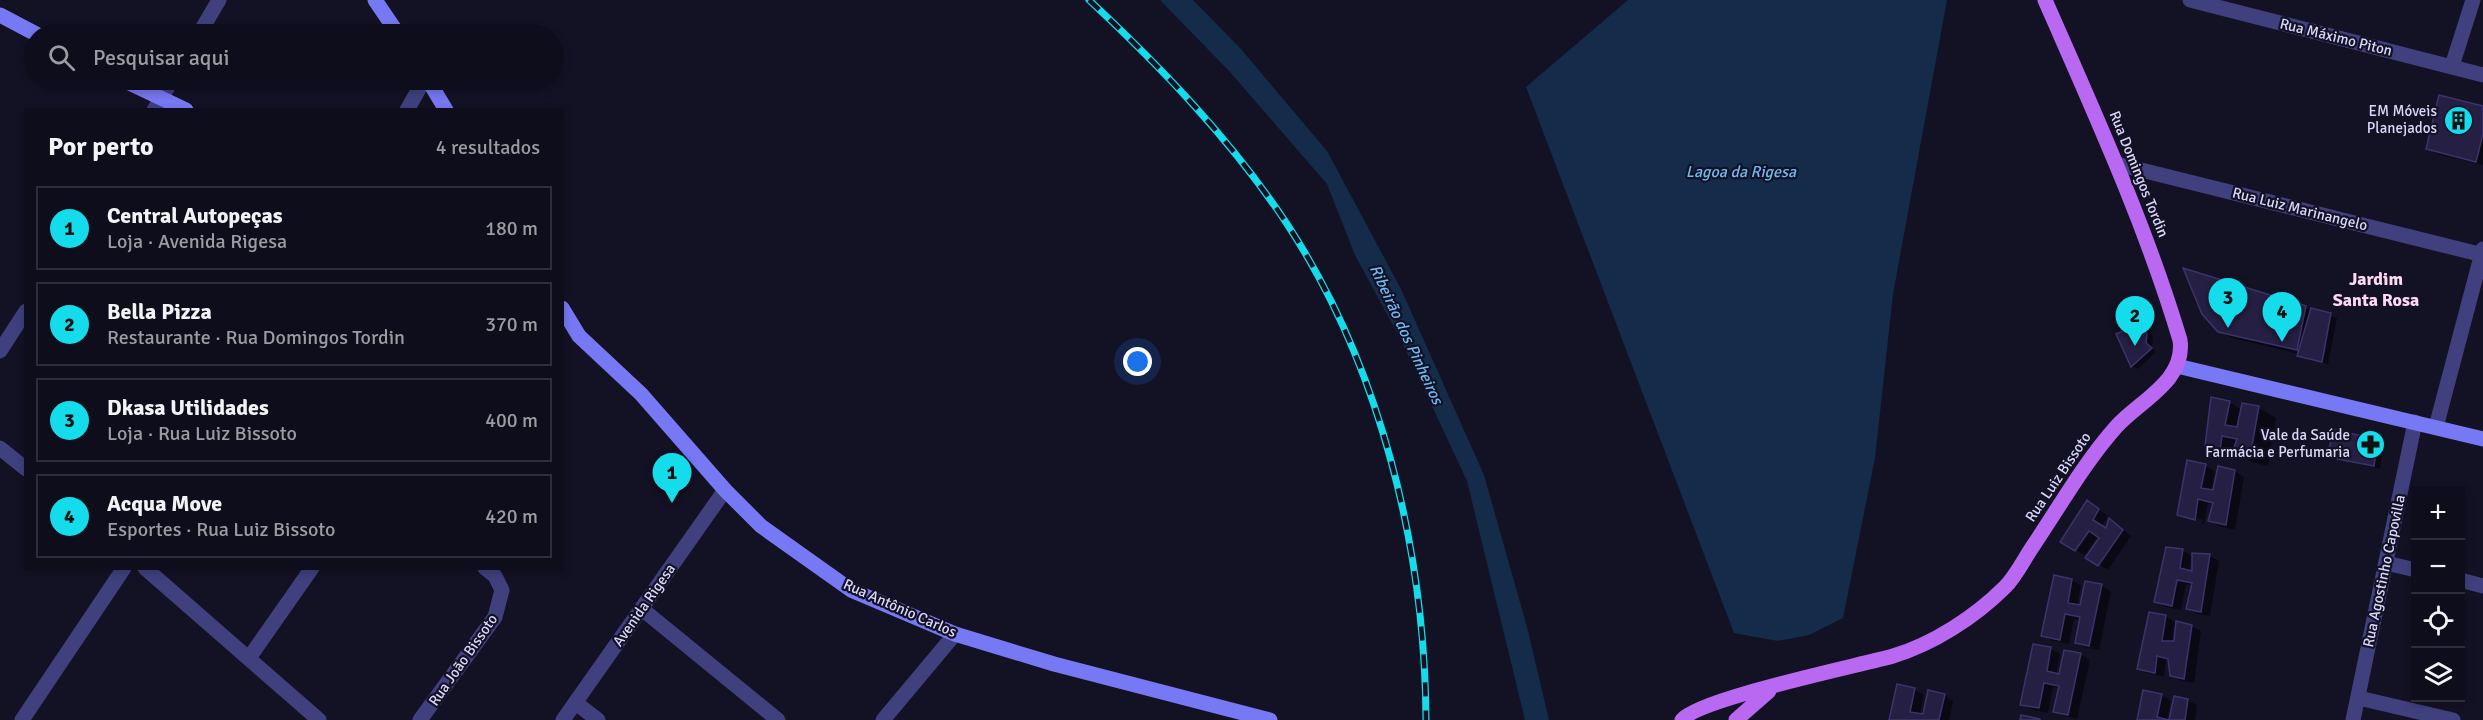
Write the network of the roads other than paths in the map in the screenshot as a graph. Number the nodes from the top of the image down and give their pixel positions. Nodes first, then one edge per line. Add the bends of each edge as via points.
1 (219, 0) edge
2 (375, 0) edge
3 (2045, 0) edge
4 (2190, 0) edge
5 (2473, 0) edge
6 (0, 15) edge
7 (205, 24) edge
8 (391, 24) edge
9 (24, 28) edge
10 (2452, 66) junction
11 (2483, 75) edge
12 (138, 90) edge
13 (166, 90) edge
14 (420, 90) edge
15 (433, 90) edge
16 (158, 103) edge
17 (178, 108) edge
18 (408, 108) edge
19 (445, 108) edge
20 (2117, 164) junction
21 (2482, 253) edge
22 (564, 311) edge
23 (24, 314) edge
24 (564, 326) edge
25 (579, 336) junction
26 (0, 351) edge
27 (2177, 366) junction
28 (2415, 422) junction
29 (2436, 427) junction
30 (2483, 439) edge
31 (0, 448) edge
32 (24, 467) edge
33 (725, 490) junction
34 (2386, 563) junction
35 (2411, 569) edge
36 (123, 570) edge
37 (147, 570) edge
38 (311, 570) edge
39 (488, 570) edge
40 (2465, 581) edge
41 (2483, 586) edge
42 (642, 609) junction
43 (955, 634) junction
44 (249, 658) junction
45 (1774, 687) junction
46 (2358, 698) junction
47 (576, 702) junction
48 (22, 720) edge
49 (319, 720) edge
50 (420, 720) edge
51 (563, 720) edge
52 (598, 720) edge
53 (778, 720) edge
54 (883, 720) edge
55 (1270, 720) edge
56 (1682, 720) edge
57 (1736, 720) edge
58 (2354, 720) edge
59 (2453, 720) edge

1 - 7 street
2 - 8 main road
3 - 20 main road, Rua Domingos Tordin
4 - 10 street, Rua Máximo Piton
5 - 10 street
6 - 9 main road
10 - 11 street, Rua Máximo Piton
12 - 16 main road
13 - 16 street
14 - 18 street
15 - 19 main road
16 - 17 main road
20 - 21 street, Rua Luiz Marinangelo
20 - 27 main road, Rua Domingos Tordin via 2180,340
21 - 29 street
22 - 25 main road, Rua Antônio Carlos
23 - 26 street
24 - 25 main road
25 - 33 main road, Rua Antônio Carlos via 640,394
27 - 28 main road
27 - 45 main road, Rua Luiz Bissoto via 2093,454 2005,586 1969,616 1926,643 1895,655
28 - 29 main road
28 - 34 street, Rua Agostinho Capovilla
29 - 30 main road
31 - 32 street
33 - 42 street, Avenida Rigesa
33 - 43 main road, Rua Antônio Carlos via 761,526 851,590
34 - 35 street
34 - 46 street, Rua Agostinho Capovilla
36 - 48 street
37 - 44 street
38 - 44 street
39 - 50 street, Rua João Bissoto via 502,590 495,617
40 - 41 street
42 - 47 street, Avenida Rigesa
42 - 53 street
43 - 54 street
43 - 55 main road, Rua Antônio Carlos
44 - 49 street
45 - 56 main road, Rua Luiz Bissoto via 1708,704
45 - 57 main road
46 - 58 street, Rua Agostinho Capovilla
46 - 59 street
47 - 51 street, Avenida Rigesa
47 - 52 street

